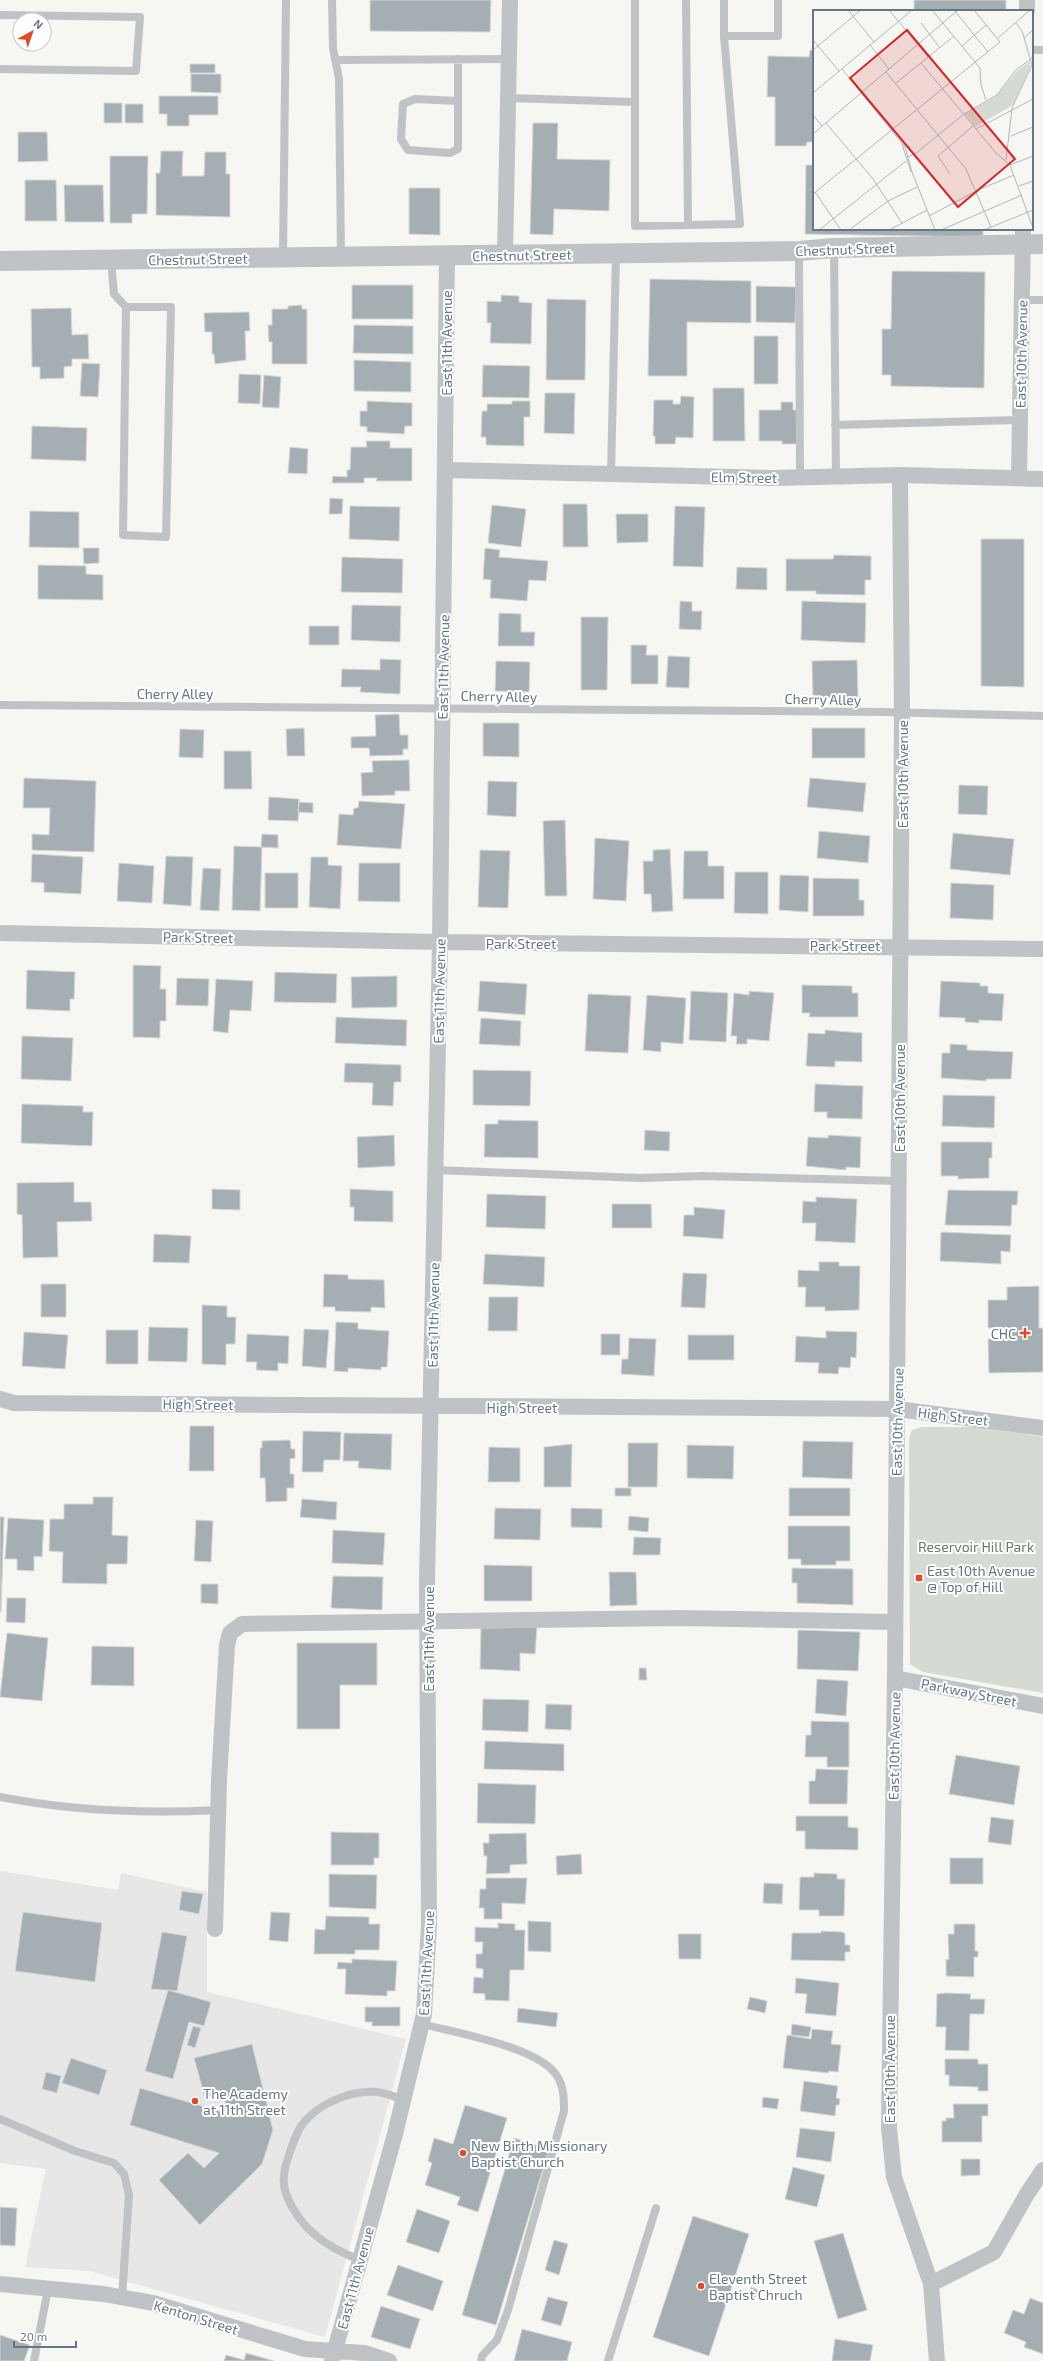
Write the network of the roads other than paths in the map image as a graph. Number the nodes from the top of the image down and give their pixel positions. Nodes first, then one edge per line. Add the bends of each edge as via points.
1 (286, 0) edge
2 (332, 0) edge
3 (510, 0) edge
4 (635, 0) edge
5 (686, 0) edge
6 (724, 0) edge
7 (778, 0) edge
8 (0, 15) edge
9 (724, 36) junction
10 (458, 59) junction
11 (509, 59) junction
12 (335, 60) junction
13 (0, 70) edge
14 (508, 98) junction
15 (458, 101) junction
16 (635, 102) junction
17 (688, 225) junction
18 (1023, 237) edge
19 (1043, 244) edge
20 (834, 248) junction
21 (799, 251) junction
22 (616, 253) junction
23 (447, 256) junction
24 (505, 256) junction
25 (284, 258) junction
26 (341, 258) junction
27 (111, 260) junction
28 (0, 261) edge
29 (1022, 300) junction
30 (1043, 300) edge
31 (126, 306) junction
32 (1020, 420) junction
33 (835, 425) junction
34 (446, 470) junction
35 (610, 474) junction
36 (900, 475) junction
37 (836, 476) junction
38 (800, 477) junction
39 (1019, 478) junction
40 (1043, 479) edge
41 (0, 705) edge
42 (442, 708) junction
43 (902, 713) junction
44 (1043, 716) edge
45 (0, 933) edge
46 (440, 942) junction
47 (900, 946) junction
48 (1043, 949) edge
49 (435, 1170) junction
50 (898, 1181) junction
51 (0, 1398) edge
52 (432, 1406) junction
53 (897, 1409) junction
54 (1043, 1428) edge
55 (428, 1622) junction
56 (894, 1622) junction
57 (895, 1678) junction
58 (1043, 1706) edge
59 (0, 1797) edge
60 (218, 1810) junction
61 (215, 1929) dead end
62 (422, 2024) junction
63 (404, 2100) junction
64 (0, 2119) edge
65 (1043, 2170) edge
66 (656, 2208) dead end
67 (360, 2260) junction
68 (0, 2284) edge
69 (931, 2284) junction
70 (48, 2289) junction
71 (122, 2298) junction
72 (333, 2357) edge
73 (34, 2361) edge
74 (390, 2361) edge
75 (481, 2361) edge
76 (608, 2361) edge
77 (937, 2361) edge

1 - 25 lane
2 - 12 lane
3 - 11 street
4 - 16 lane
5 - 17 lane
6 - 9 lane
7 - 9 lane via 778,36
8 - 13 lane via 140,16 136,71
9 - 17 lane via 740,224
10 - 11 lane
10 - 12 lane
10 - 15 lane
11 - 14 street
12 - 26 lane via 339,79
14 - 16 lane
14 - 24 street
15 - 15 lane via 415,100 403,104 401,139 408,150 450,153 458,149
16 - 17 lane via 635,226
18 - 19 street, Chestnut Street
18 - 20 street, Chestnut Street
18 - 29 street, East 10th Avenue
20 - 21 street, Chestnut Street
20 - 33 lane
21 - 22 street, Chestnut Street
21 - 38 lane
22 - 24 street, Chestnut Street
22 - 35 lane
23 - 24 street, Chestnut Street
23 - 26 street, Chestnut Street
23 - 34 street, East 11th Avenue
25 - 26 street, Chestnut Street
25 - 27 street, Chestnut Street
27 - 28 street, Chestnut Street
27 - 31 lane via 114,294
29 - 30 lane
29 - 32 street, East 10th Avenue
31 - 31 lane via 123,535 166,538 171,307
32 - 33 lane
32 - 39 street, East 10th Avenue
33 - 37 lane
34 - 35 street, Elm Street
34 - 42 street, East 11th Avenue
35 - 38 street, Elm Street
36 - 37 street, Elm Street
36 - 39 street, Elm Street
36 - 43 street, East 10th Avenue
37 - 38 street, Elm Street
39 - 40 street, Elm Street
41 - 42 lane, Cherry Alley
42 - 43 lane, Cherry Alley
42 - 46 street, East 11th Avenue
43 - 44 lane, Cherry Alley
43 - 47 street, East 10th Avenue
45 - 46 street, Park Street
46 - 47 street, Park Street
46 - 49 street, East 11th Avenue
47 - 48 street, Park Street
47 - 50 street, East 10th Avenue
49 - 50 lane via 641,1178 702,1176
49 - 52 street, East 11th Avenue
50 - 53 street, East 10th Avenue
51 - 52 street, High Street via 14,1403
52 - 53 street, High Street
52 - 55 street, East 11th Avenue
53 - 54 street, High Street
53 - 56 street, East 10th Avenue
55 - 56 street via 679,1618
55 - 60 street via 258,1623 242,1624 234,1628 227,1645
55 - 62 street, East 11th Avenue via 429,1925
56 - 57 street, East 10th Avenue
57 - 58 street, Parkway Street
57 - 69 street, East 10th Avenue via 889,2128 894,2177
59 - 60 lane via 94,1810
60 - 61 street
62 - 63 street, East 11th Avenue
62 - 75 lane via 516,2049 548,2065 558,2076 564,2092 564,2111 508,2310 497,2340 482,2356
63 - 67 street, East 11th Avenue
63 - 67 lane via 378,2092 355,2094 330,2102 307,2118 295,2137 284,2171 286,2193 297,2215 310,2232 333,2250
64 - 71 lane via 75,2152 114,2163 124,2174 129,2195
65 - 69 street via 994,2252
66 - 76 lane
67 - 72 street, East 11th Avenue
68 - 70 street, Kenton Street
69 - 77 street, East 10th Avenue
70 - 71 street, Kenton Street
70 - 73 lane
71 - 72 street, Kenton Street via 154,2303
72 - 74 street, Kenton Street via 365,2353

